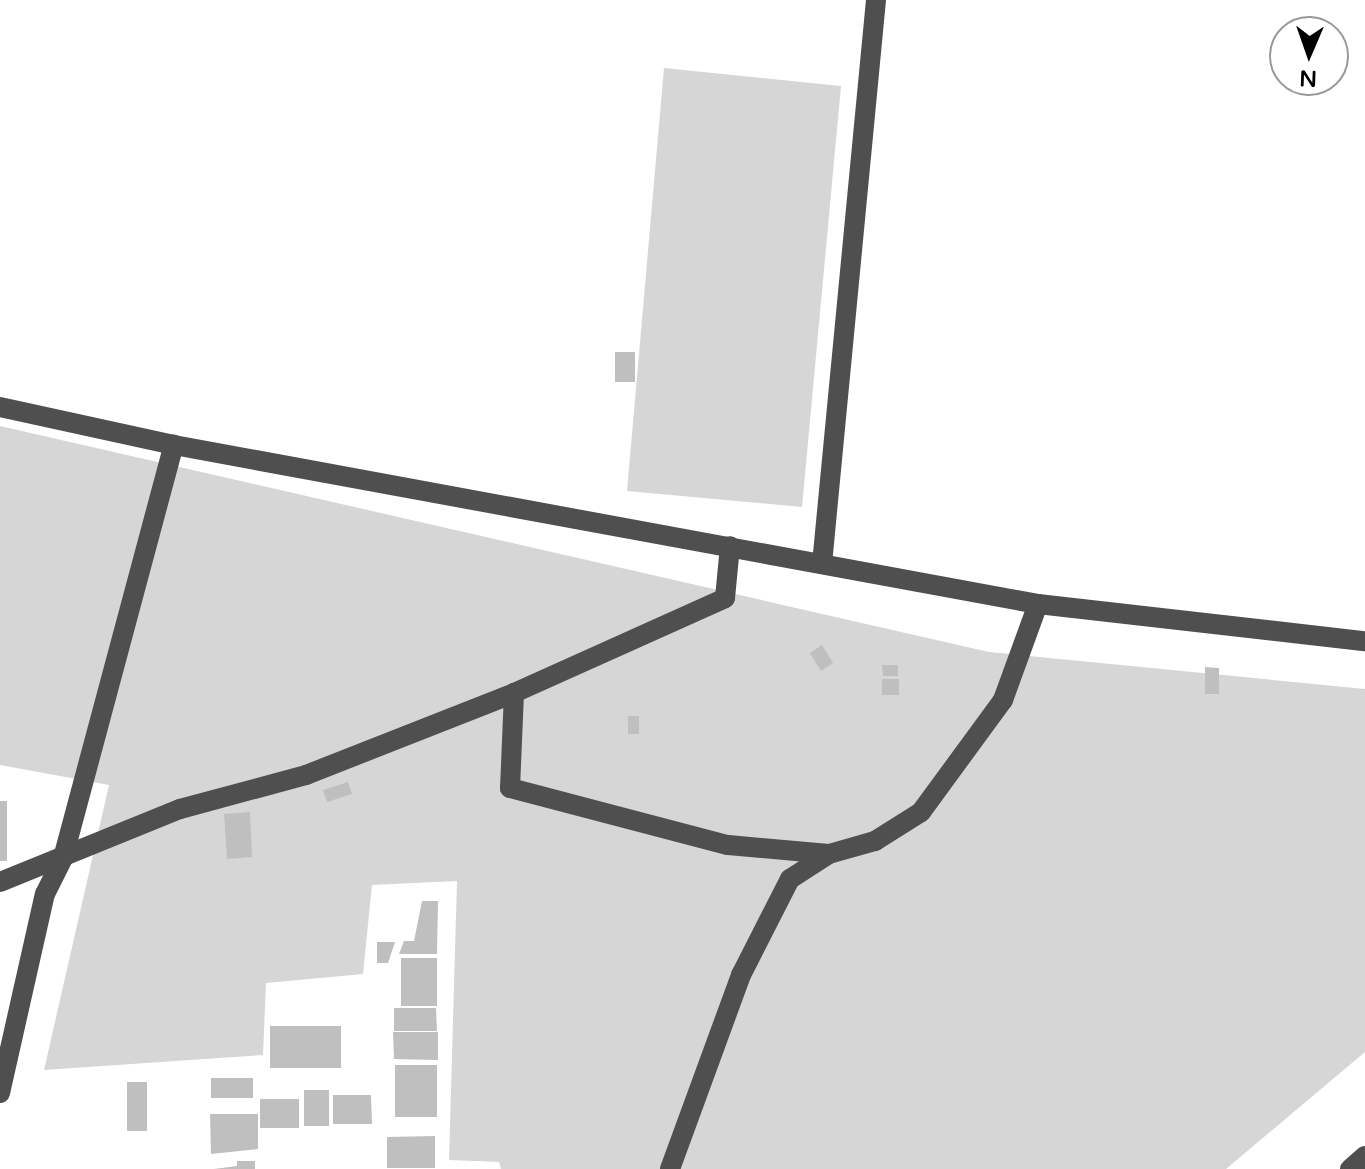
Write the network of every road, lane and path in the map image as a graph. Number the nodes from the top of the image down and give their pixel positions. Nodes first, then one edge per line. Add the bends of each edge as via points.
1 (876, 0) edge
2 (0, 407) edge
3 (174, 445) junction
4 (730, 546) junction
5 (822, 564) junction
6 (1038, 604) junction
7 (1365, 641) edge
8 (514, 693) junction
9 (829, 854) junction
10 (63, 858) junction
11 (0, 882) edge
12 (0, 1093) edge
13 (1365, 1156) edge
14 (670, 1169) edge
15 (1350, 1169) edge

1 - 5 street
2 - 3 street
3 - 4 street
3 - 10 street
4 - 5 street
4 - 8 street via 725,598
5 - 6 street
6 - 7 street
6 - 9 street via 1003,700 921,812 875,841
8 - 9 street via 510,788 728,845
8 - 10 street via 306,775 180,809
9 - 14 street via 790,879 748,962
10 - 11 street
10 - 12 street via 45,894
13 - 15 street

